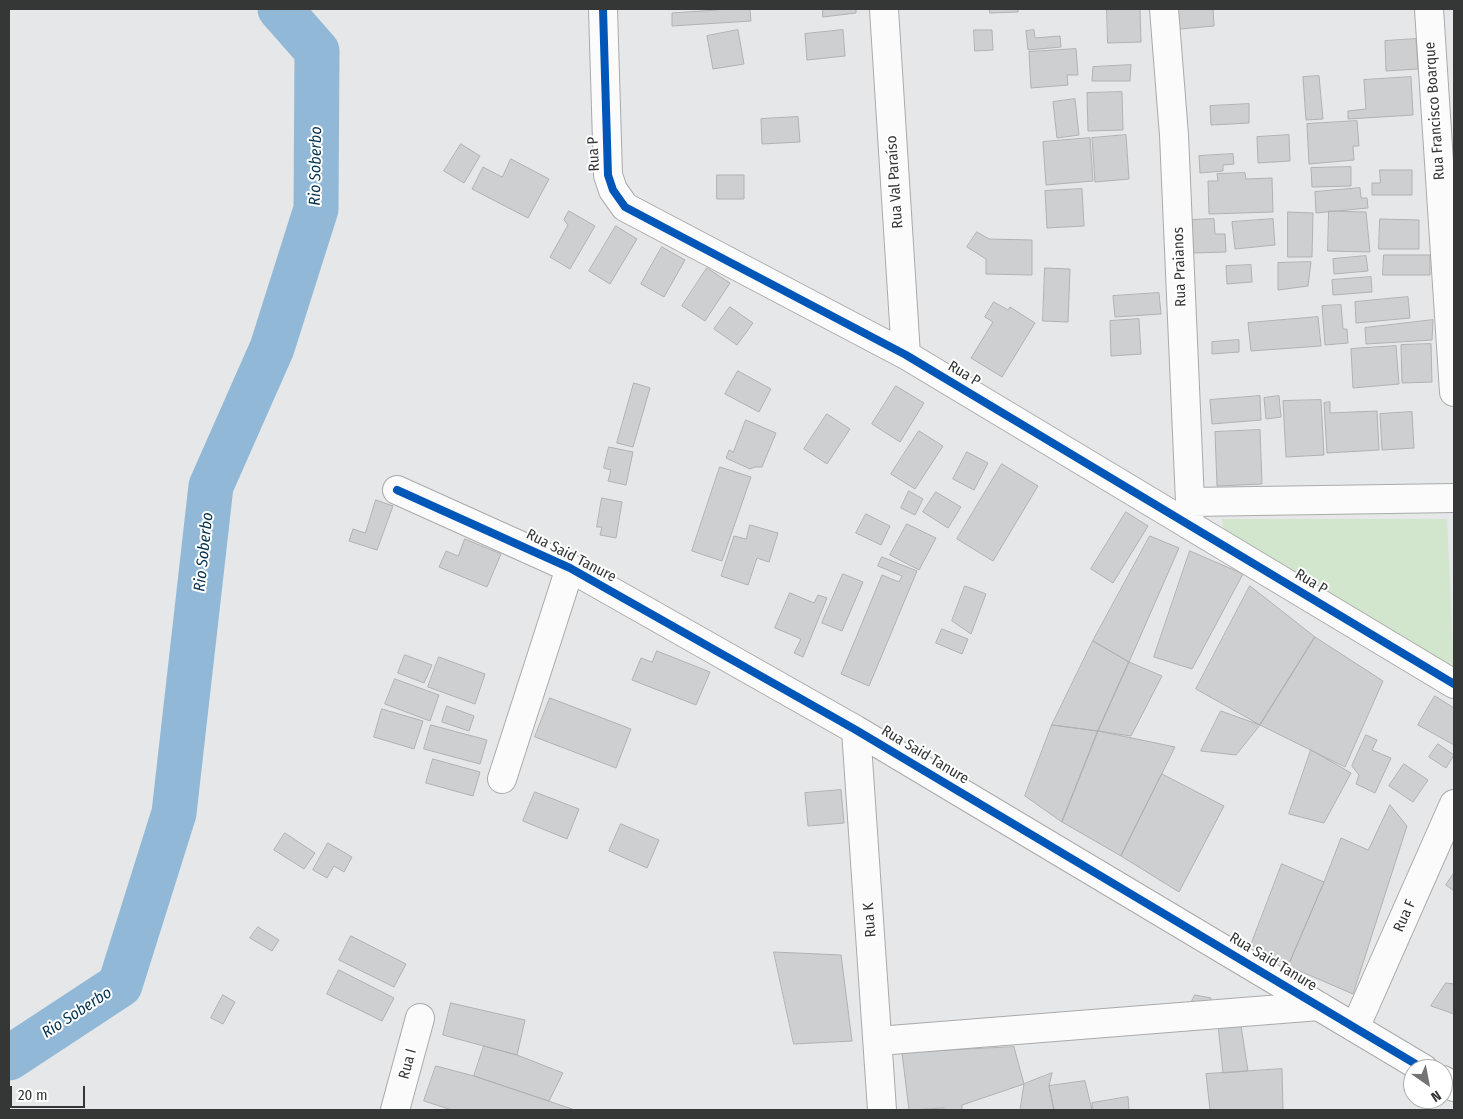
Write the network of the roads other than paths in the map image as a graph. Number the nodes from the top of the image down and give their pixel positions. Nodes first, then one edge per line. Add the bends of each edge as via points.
1 (603, 9) edge
2 (884, 9) edge
3 (1164, 9) edge
4 (1429, 9) edge
5 (906, 355) junction
6 (1454, 392) edge
7 (397, 490) dead end
8 (1454, 498) edge
9 (1190, 514) junction
10 (570, 568) junction
11 (1454, 684) edge
12 (856, 730) junction
13 (502, 779) dead end
14 (1454, 804) edge
15 (1319, 1006) junction
16 (420, 1018) dead end
17 (1355, 1028) junction
18 (878, 1041) junction
19 (1407, 1059) edge
20 (395, 1110) edge
21 (882, 1110) edge

1 - 5 street, Rua P via 608,175 612,190 625,207
2 - 5 street, Rua Val Paraíso
3 - 9 street, Rua Praianos via 1174,135
4 - 6 street, Rua Francisco Boarque
5 - 9 street, Rua P
7 - 10 street, Rua Said Tanure
8 - 9 street
9 - 11 street, Rua P
10 - 12 street, Rua Said Tanure
10 - 13 street
12 - 15 street, Rua Said Tanure
12 - 18 street, Rua K
14 - 17 street, Rua F
15 - 17 street, Rua Said Tanure
15 - 18 street
16 - 20 street, Rua I
17 - 19 street, Rua Said Tanure
18 - 21 street, Rua K

